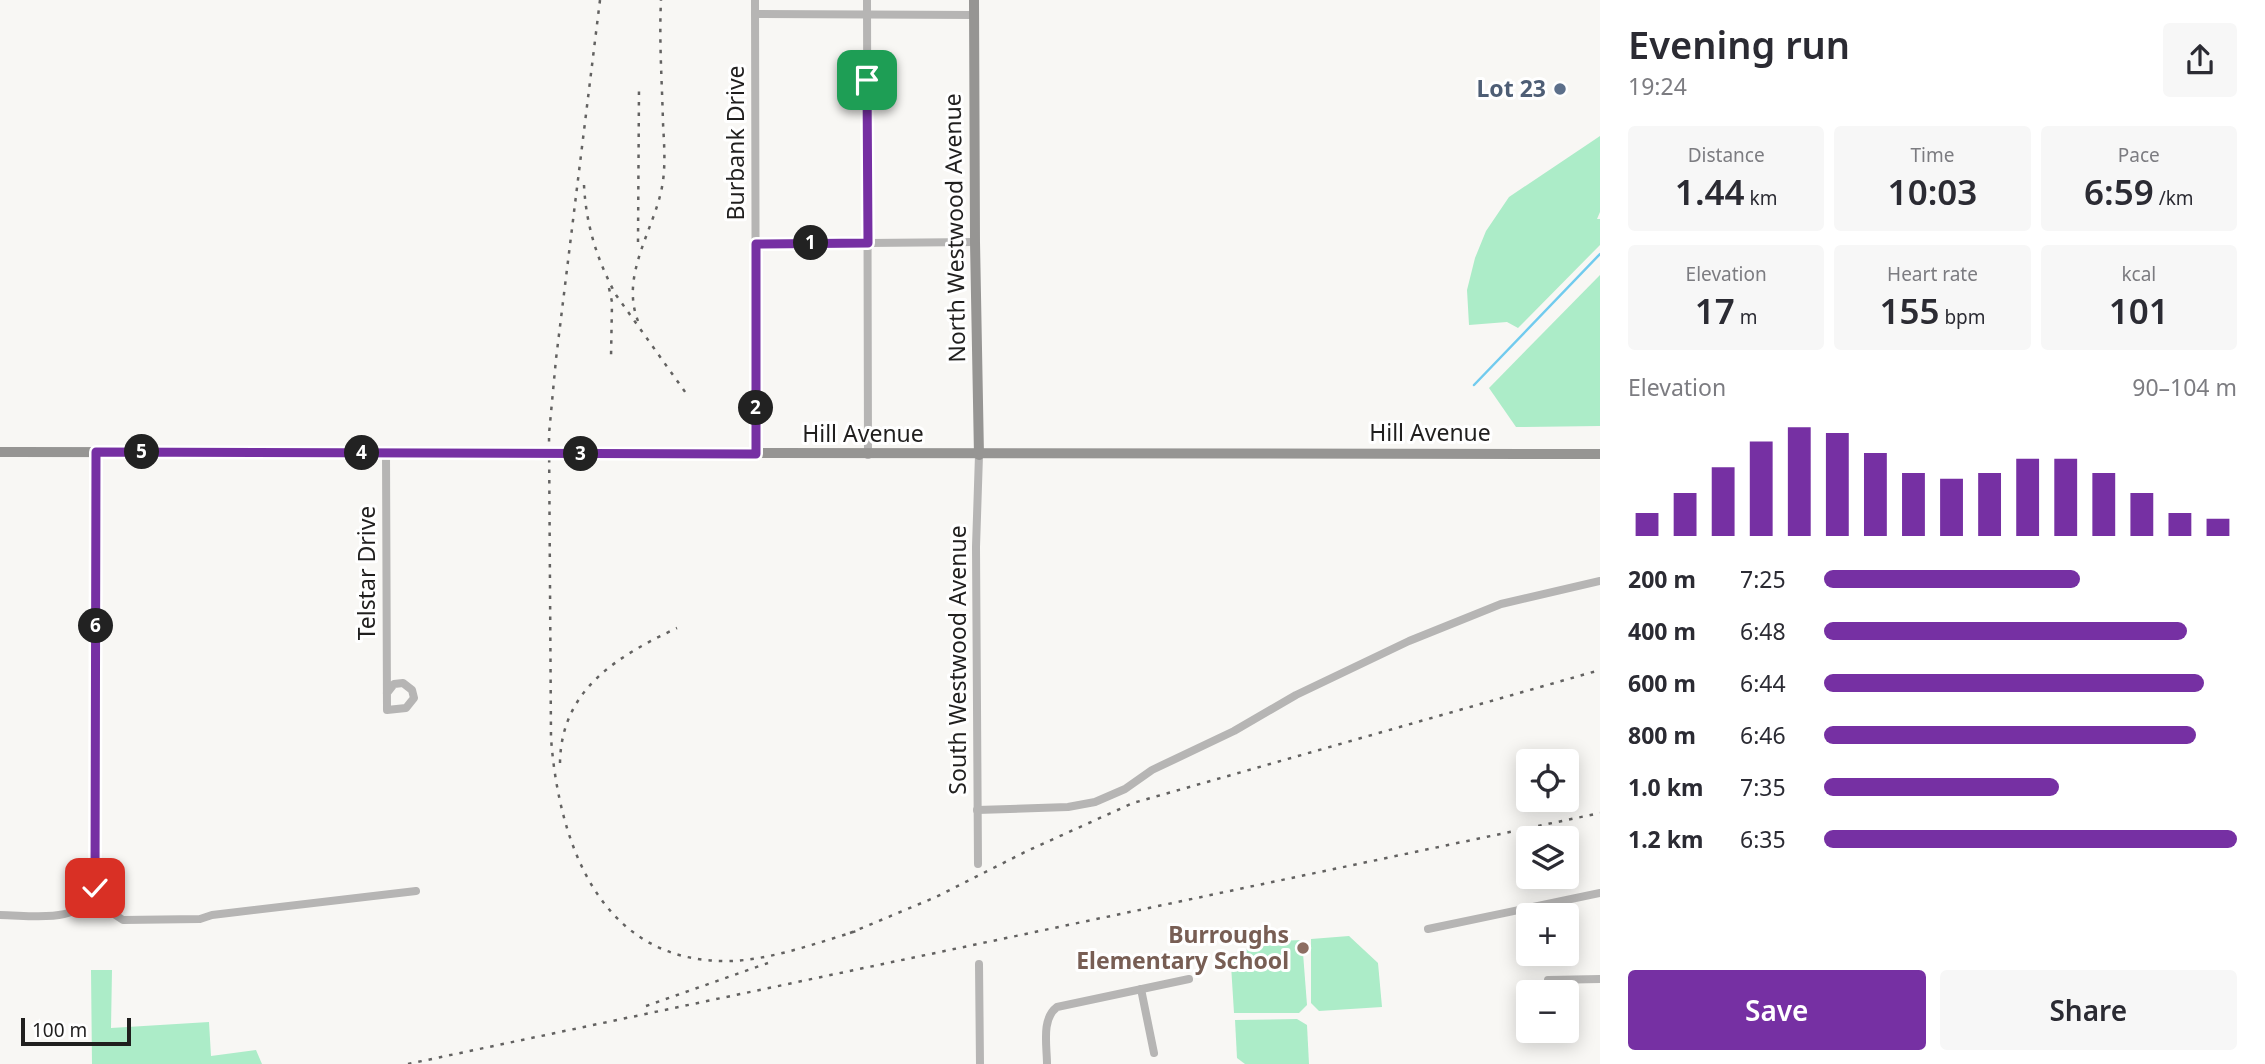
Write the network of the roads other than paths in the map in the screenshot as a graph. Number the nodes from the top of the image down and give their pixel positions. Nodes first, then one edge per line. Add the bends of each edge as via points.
1 (755, 0) edge
2 (867, 0) edge
3 (974, 0) edge
4 (755, 14) junction
5 (867, 15) junction
6 (974, 15) junction
7 (868, 243) junction
8 (975, 243) junction
9 (756, 244) junction
10 (0, 452) edge
11 (96, 452) junction
12 (386, 453) junction
13 (756, 454) junction
14 (1600, 454) edge
15 (868, 455) junction
16 (979, 455) junction
17 (1600, 582) edge
18 (387, 693) dead end
19 (977, 810) junction
20 (978, 864) dead end
21 (416, 891) dead end
22 (1600, 892) edge
23 (90, 899) junction
24 (0, 915) edge
25 (1428, 929) dead end
26 (979, 964) dead end
27 (1189, 979) dead end
28 (1600, 979) edge
29 (1548, 980) dead end
30 (1141, 989) junction
31 (1154, 1052) dead end
32 (980, 1064) edge
33 (1047, 1064) edge

1 - 4 street, Burbank Drive
2 - 5 street
3 - 6 main road, North Westwood Avenue
4 - 5 street
4 - 9 street, Burbank Drive
5 - 6 street
5 - 7 street
6 - 8 main road, North Westwood Avenue
7 - 8 street
7 - 9 street
7 - 15 street
8 - 16 main road, North Westwood Avenue
9 - 13 street, Burbank Drive
10 - 11 main road, Hill Avenue
11 - 12 main road, Hill Avenue
11 - 23 street via 96,881
12 - 13 main road, Hill Avenue
12 - 18 street, Telstar Drive
13 - 15 main road, Hill Avenue
14 - 16 main road, Hill Avenue
15 - 16 main road, Hill Avenue
16 - 19 street, South Westwood Avenue
17 - 19 street via 1501,604 1409,640 1095,802
19 - 20 street, South Westwood Avenue
21 - 23 street via 200,919 123,920
22 - 25 street
23 - 24 street via 70,914
26 - 32 street
27 - 30 street
28 - 29 street
30 - 31 street
30 - 33 street via 1051,1012

